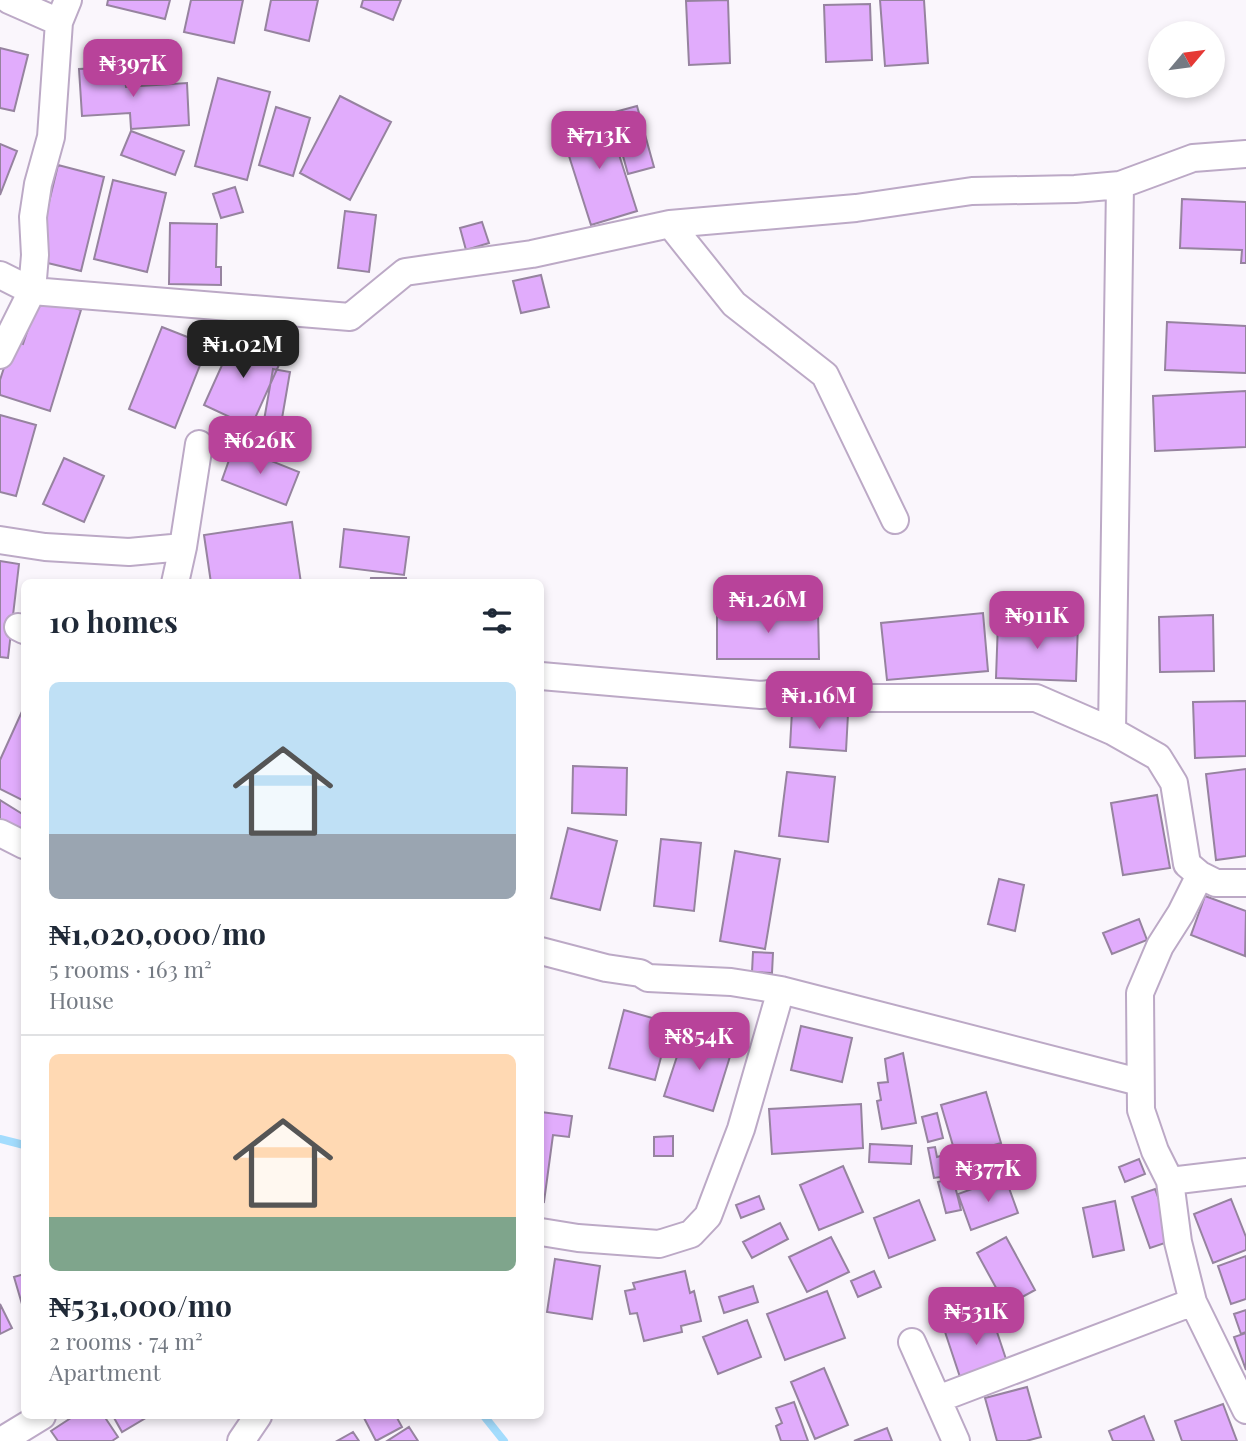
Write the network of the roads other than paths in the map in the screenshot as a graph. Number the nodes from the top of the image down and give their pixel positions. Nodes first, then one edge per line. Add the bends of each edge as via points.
1 (9, 0) edge
2 (64, 11) edge
3 (1246, 154) edge
4 (1120, 185) junction
5 (670, 224) junction
6 (0, 275) edge
7 (32, 292) junction
8 (0, 355) edge
9 (199, 444) dead end
10 (895, 520) dead end
11 (0, 540) edge
12 (183, 547) junction
13 (176, 579) edge
14 (544, 676) edge
15 (1112, 731) junction
16 (0, 833) edge
17 (21, 844) edge
18 (1199, 875) junction
19 (1246, 883) edge
20 (544, 952) edge
21 (780, 990) junction
22 (1139, 1082) junction
23 (1246, 1172) edge
24 (1170, 1181) junction
25 (544, 1232) edge
26 (1193, 1302) junction
27 (912, 1342) dead end
28 (937, 1399) junction
29 (1246, 1410) edge
30 (37, 1419) edge
31 (1, 1441) edge
32 (956, 1441) edge

1 - 2 street
2 - 7 street via 51,137 33,217
3 - 4 street via 1193,158
4 - 5 street via 972,191 856,208
4 - 15 street
5 - 7 street via 531,254 405,272 350,317
5 - 10 street via 734,304 825,375
6 - 7 street
7 - 8 street
9 - 12 street
11 - 12 street via 129,552
12 - 13 street
14 - 15 street via 761,695 812,689 865,698 1036,698
15 - 18 street via 1158,757 1174,783 1187,864
16 - 17 street
18 - 19 street via 1216,883
18 - 22 street via 1140,993
20 - 21 street via 648,978 731,982
21 - 22 street
21 - 25 street via 741,1129 708,1216 691,1234 659,1244
22 - 24 street via 1141,1110
23 - 24 street
24 - 26 street
26 - 28 street
26 - 29 street
27 - 28 street
28 - 32 street
30 - 31 street

